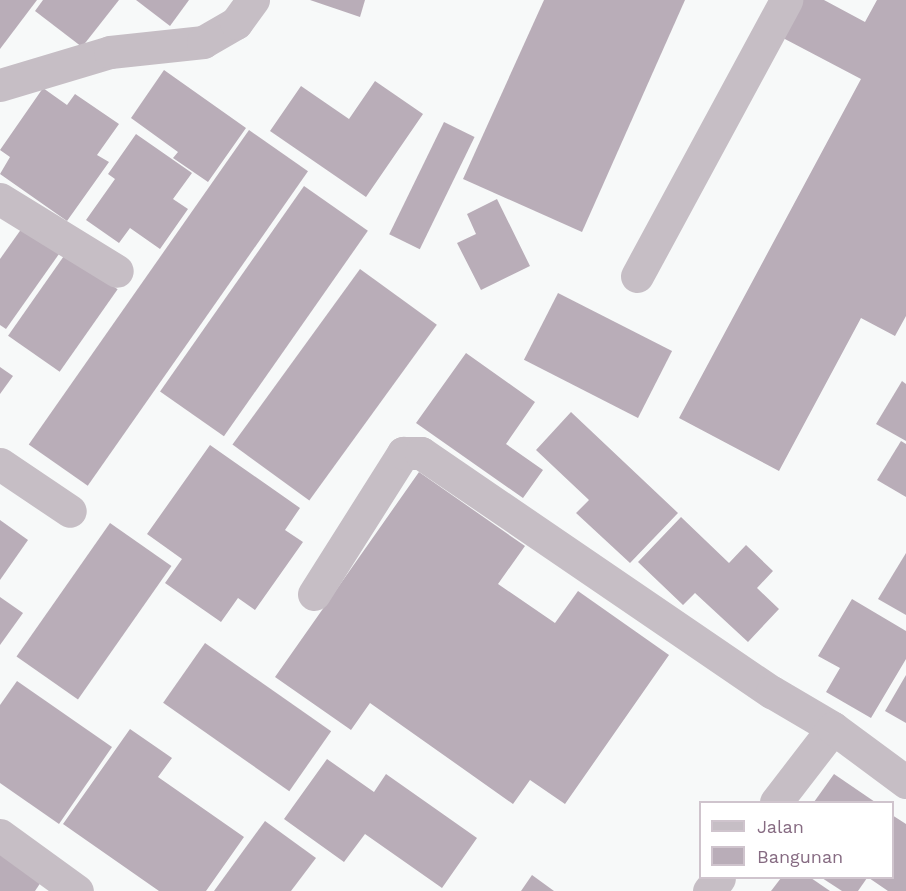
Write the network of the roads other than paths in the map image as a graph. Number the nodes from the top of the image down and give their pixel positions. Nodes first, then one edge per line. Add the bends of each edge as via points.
1 (253, 0) edge
2 (786, 0) edge
3 (0, 85) edge
4 (0, 199) edge
5 (117, 271) dead end
6 (637, 276) dead end
7 (0, 464) edge
8 (70, 511) dead end
9 (314, 594) dead end
10 (833, 728) junction
11 (906, 782) edge
12 (777, 801) edge
13 (0, 835) edge
14 (718, 879) edge
15 (77, 891) edge
16 (709, 891) edge

1 - 3 street via 236,23 203,42 110,52
2 - 6 street
4 - 5 street
7 - 8 street
9 - 10 street via 404,453 421,453 771,692
10 - 11 street
10 - 12 street
13 - 15 street
14 - 16 street

